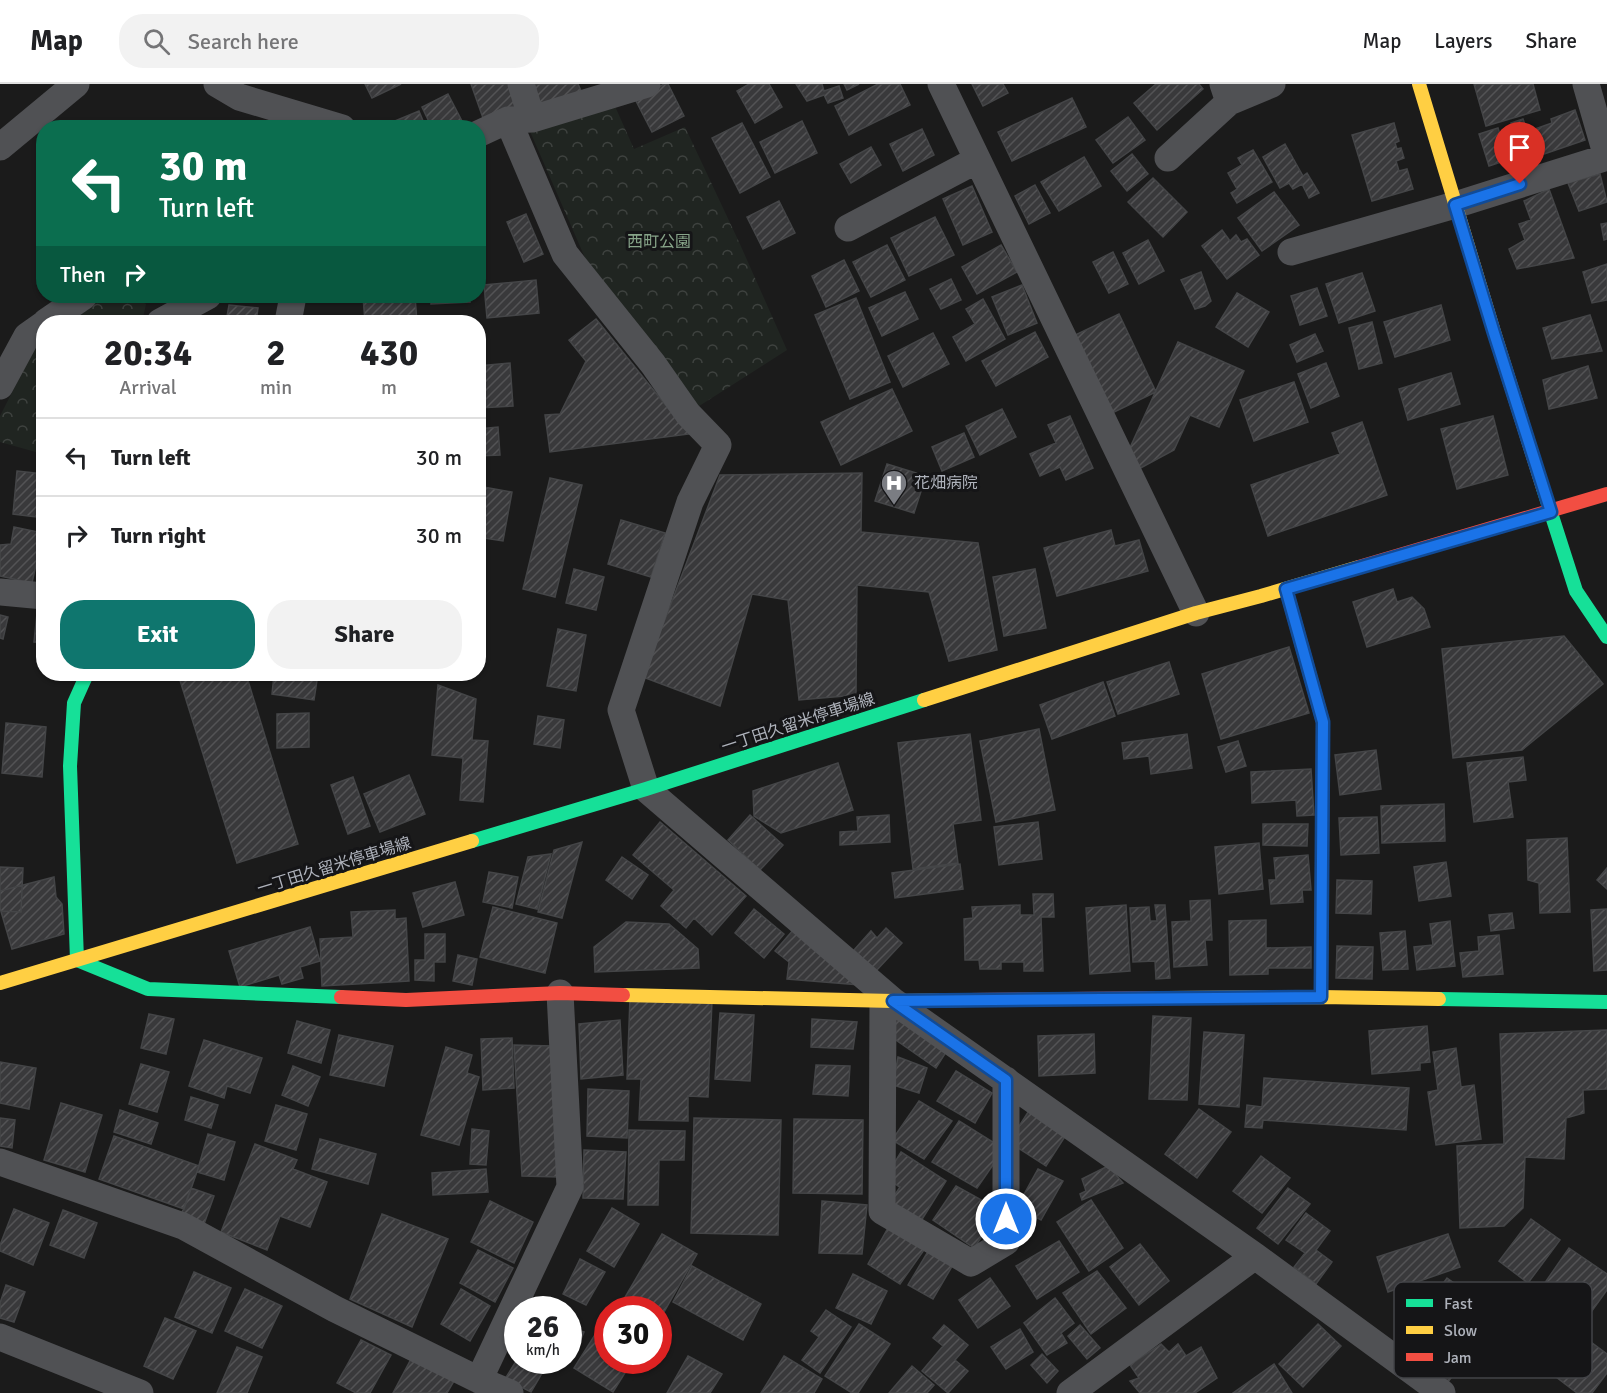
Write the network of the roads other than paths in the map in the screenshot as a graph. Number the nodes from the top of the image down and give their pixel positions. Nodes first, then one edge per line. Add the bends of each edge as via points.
1 (76, 84) edge
2 (217, 84) edge
3 (521, 84) edge
4 (647, 84) edge
5 (941, 84) edge
6 (1272, 84) edge
7 (1419, 84) edge
8 (1586, 84) edge
9 (1226, 93) edge
10 (520, 119) junction
11 (315, 120) edge
12 (486, 131) edge
13 (0, 147) edge
14 (1168, 158) dead end
15 (977, 160) junction
16 (1455, 205) junction
17 (848, 228) dead end
18 (1291, 252) dead end
19 (74, 303) edge
20 (195, 303) edge
21 (57, 315) edge
22 (173, 315) edge
23 (36, 330) edge
24 (0, 386) edge
25 (1607, 494) edge
26 (1551, 512) junction
27 (1286, 589) junction
28 (0, 592) edge
29 (36, 595) edge
30 (1196, 613) junction
31 (1607, 637) edge
32 (84, 681) edge
33 (646, 789) junction
34 (77, 960) junction
35 (0, 983) edge
36 (560, 993) junction
37 (1321, 997) junction
38 (888, 1001) junction
39 (1607, 1002) edge
40 (1006, 1080) junction
41 (0, 1162) edge
42 (1256, 1256) junction
43 (0, 1337) edge
44 (1394, 1358) edge
45 (1422, 1378) edge
46 (479, 1380) junction
47 (140, 1393) edge
48 (510, 1393) edge
49 (1070, 1393) edge
50 (1442, 1393) edge

1 - 13 street
2 - 11 street via 239,97
3 - 10 street
4 - 10 street
5 - 15 street
6 - 9 street
7 - 16 street
8 - 16 street via 1607,158
9 - 14 street
10 - 12 street
10 - 33 street via 565,254 688,414 718,445 690,502 621,710
15 - 17 street
15 - 30 street
16 - 18 street
16 - 26 street
19 - 21 street
20 - 22 street
23 - 24 street via 27,336
25 - 26 street, 一丁田久留米停車場線
26 - 27 street, 一丁田久留米停車場線
26 - 31 street via 1576,591
27 - 30 street, 一丁田久留米停車場線
27 - 37 lane via 1323,722
28 - 29 street
30 - 33 street, 一丁田久留米停車場線
32 - 34 street via 75,703 70,766
33 - 34 street, 一丁田久留米停車場線
33 - 38 street
34 - 35 street, 一丁田久留米停車場線
34 - 36 street via 148,989 406,1000
36 - 38 street
36 - 46 street via 570,1186
37 - 38 street
37 - 39 street
38 - 40 street
38 - 40 street via 882,1210 971,1263 1006,1242
40 - 42 street
41 - 46 street via 183,1226 334,1309
42 - 44 street
42 - 49 street
43 - 47 street
45 - 50 street
46 - 48 street

